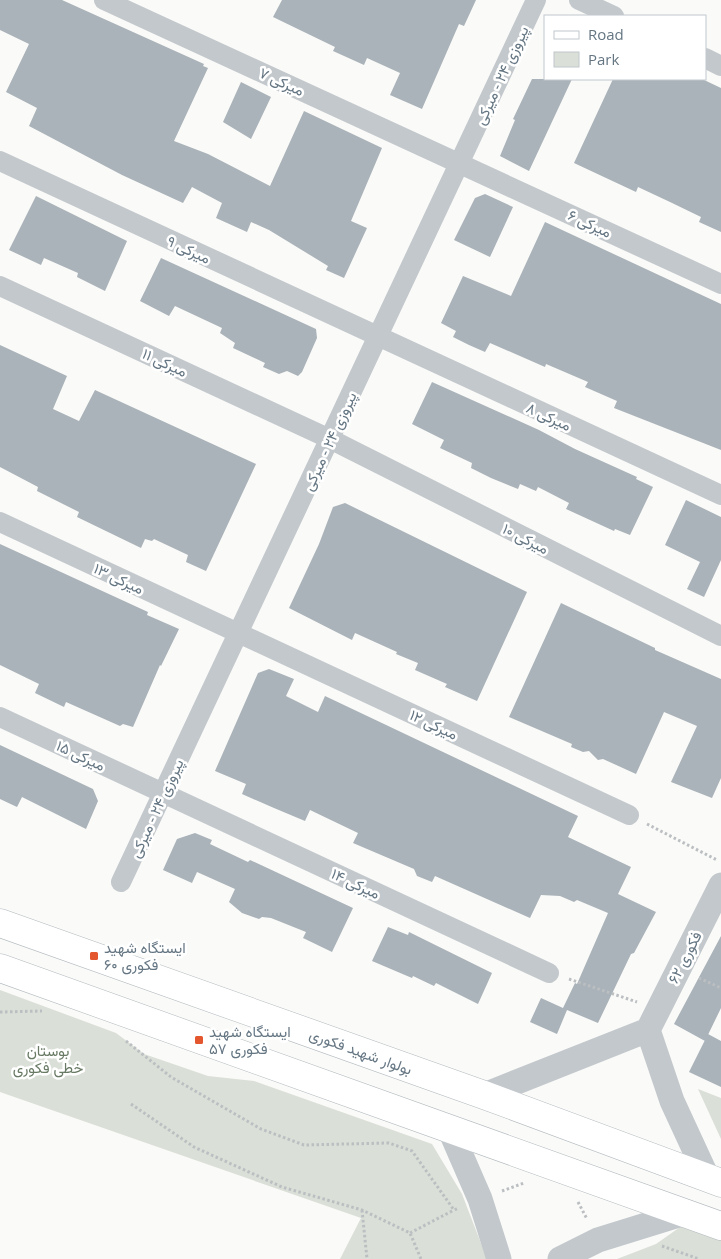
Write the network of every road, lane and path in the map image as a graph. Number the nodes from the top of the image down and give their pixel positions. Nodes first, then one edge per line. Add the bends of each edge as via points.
1 (104, 0) edge
2 (536, 0) edge
3 (579, 0) edge
4 (612, 15) edge
5 (706, 58) edge
6 (721, 66) edge
7 (0, 161) edge
8 (460, 162) junction
9 (721, 284) edge
10 (0, 286) edge
11 (378, 337) junction
12 (330, 439) junction
13 (721, 495) edge
14 (0, 522) edge
15 (238, 633) junction
16 (721, 636) edge
17 (0, 717) edge
18 (163, 793) junction
19 (629, 815) joint
20 (721, 862) edge
21 (121, 882) dead end
22 (721, 885) edge
23 (0, 923) edge
24 (0, 968) edge
25 (549, 973) joint
26 (44, 1011) dead end
27 (0, 1012) edge
28 (653, 1019) junction
29 (119, 1035) dead end
30 (484, 1095) junction
31 (131, 1104) dead end
32 (450, 1130) junction
33 (714, 1181) edge
34 (525, 1183) dead end
35 (576, 1198) dead end
36 (480, 1200) junction
37 (362, 1210) junction
38 (454, 1210) junction
39 (685, 1213) junction
40 (721, 1226) edge
41 (410, 1233) junction
42 (598, 1240) junction
43 (367, 1259) edge
44 (421, 1259) edge
45 (499, 1259) edge
46 (560, 1259) edge

1 - 8 street, میرکی ۷
2 - 8 street, پیروزی ۲۴ - میرکی
3 - 4 street
5 - 6 street
7 - 11 street, میرکی ۹
8 - 9 street, میرکی ۶
8 - 11 street, پیروزی ۲۴ - میرکی
10 - 12 street, میرکی ۱۱
11 - 12 street, پیروزی ۲۴ - میرکی
11 - 13 street, میرکی ۸
12 - 15 street, پیروزی ۲۴ - میرکی
12 - 16 street, میرکی ۱۰
14 - 15 street, میرکی ۱۳
15 - 18 street, پیروزی ۲۴ - میرکی
15 - 19 street, میرکی ۱۲
17 - 18 street, میرکی ۱۵
18 - 21 street, پیروزی ۲۴ - میرکی
18 - 25 street, میرکی ۱۴
19 - 20 path
22 - 28 street, فکوری ۶۲
23 - 30 main road, بولوار شهید فکوری
24 - 32 main road
25 - 28 path
26 - 27 path
28 - 30 street
28 - 33 street via 672,1100
29 - 38 path via 171,1077 260,1129 304,1145 389,1143 412,1151
30 - 33 main road, بولوار شهید فکوری
31 - 37 path via 194,1147 282,1187
32 - 36 street
32 - 39 main road
34 - 36 path
35 - 42 path
36 - 38 path
36 - 45 street
37 - 41 path
37 - 43 path
38 - 41 path
39 - 40 main road
39 - 42 street
41 - 44 path
42 - 46 street

